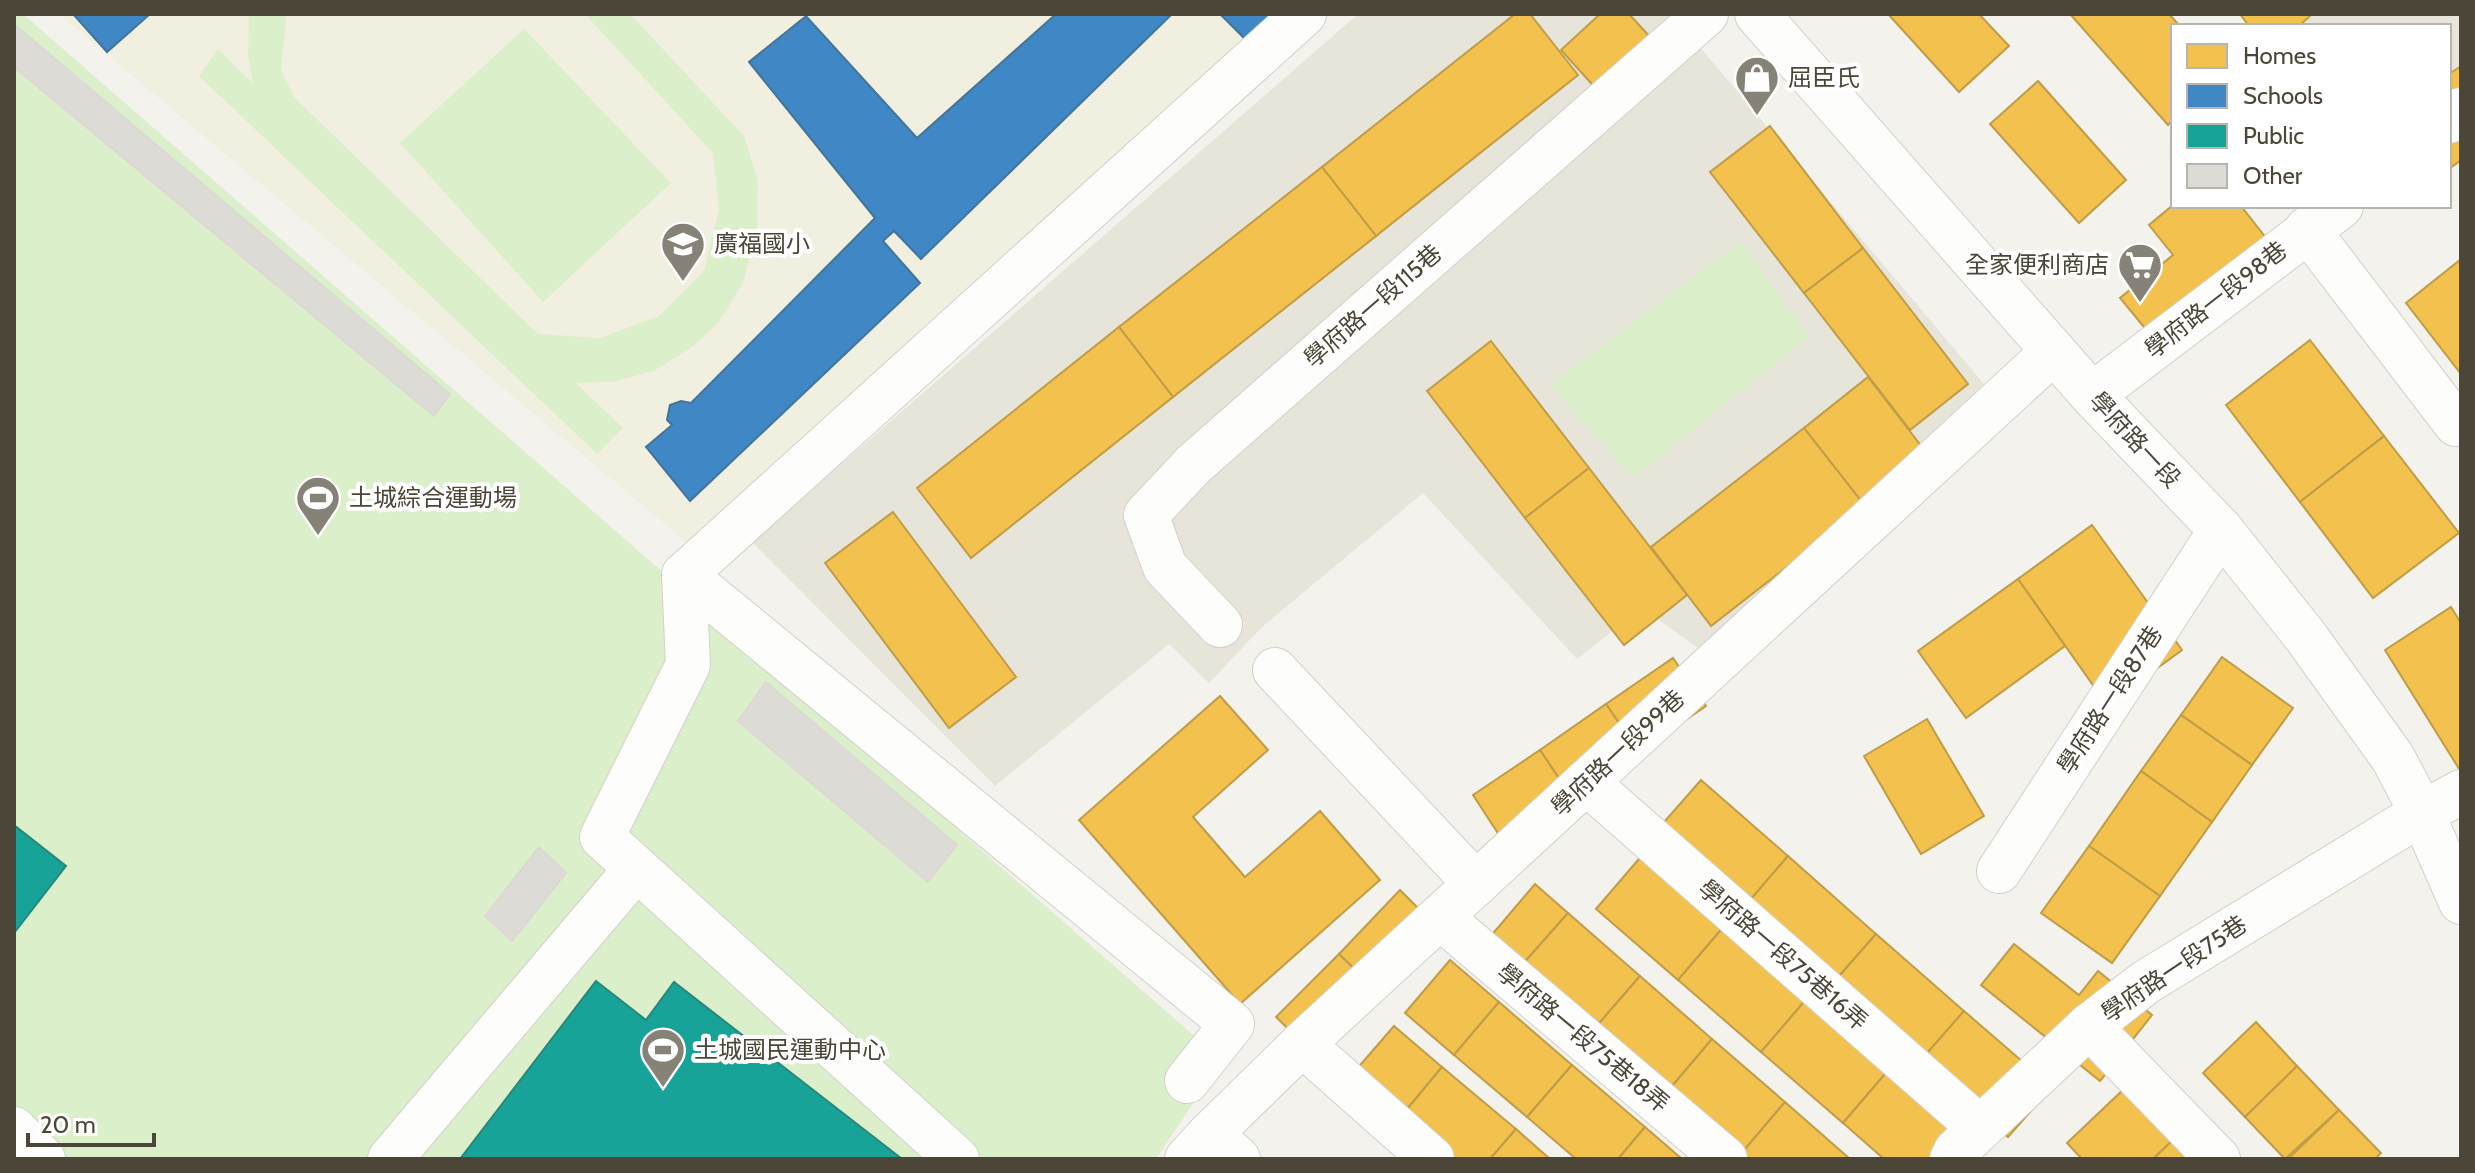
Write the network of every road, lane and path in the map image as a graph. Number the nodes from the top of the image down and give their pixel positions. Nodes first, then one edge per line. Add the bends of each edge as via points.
1 (1304, 14) edge
2 (1706, 14) edge
3 (1757, 14) edge
4 (2324, 218) edge
5 (2053, 352) junction
6 (2092, 395) junction
7 (2456, 424) dead end
8 (2221, 530) junction
9 (684, 575) junction
10 (1220, 625) dead end
11 (1275, 670) dead end
12 (1586, 782) junction
13 (2461, 792) edge
14 (2442, 821) edge
15 (636, 869) junction
16 (1999, 871) dead end
17 (1476, 884) junction
18 (2461, 902) edge
19 (1440, 917) junction
20 (2089, 1026) junction
21 (1302, 1044) junction
22 (1187, 1081) dead end
23 (14, 1129) edge
24 (1966, 1143) edge
25 (1212, 1151) edge
26 (43, 1159) edge
27 (390, 1159) edge
28 (957, 1159) edge
29 (1432, 1159) edge
30 (1725, 1159) edge
31 (2218, 1159) edge

1 - 9 street
2 - 10 street, 學府路一段115巷 via 1194,464 1146,515 1165,567
3 - 5 street, 學府路一段
4 - 6 street, 學府路一段98巷
4 - 7 street
5 - 6 street, 學府路一段
5 - 12 street, 學府路一段99巷
6 - 8 street, 學府路一段
8 - 14 street, 學府路一段
8 - 16 street, 學府路一段87巷
9 - 15 street via 688,665 602,837
9 - 22 street via 1232,1024
11 - 17 street
12 - 17 street, 學府路一段99巷
12 - 24 street, 學府路一段75巷16弄
13 - 14 street, 學府路一段75巷
14 - 18 street, 學府路一段
14 - 20 street, 學府路一段75巷 via 2146,982
15 - 27 street
15 - 28 street
17 - 19 street, 學府路一段99巷
19 - 21 street, 學府路一段99巷
19 - 30 street, 學府路一段75巷18弄
20 - 24 street, 學府路一段75巷
20 - 31 street
21 - 25 street, 學府路一段99巷
21 - 29 street
23 - 26 street

